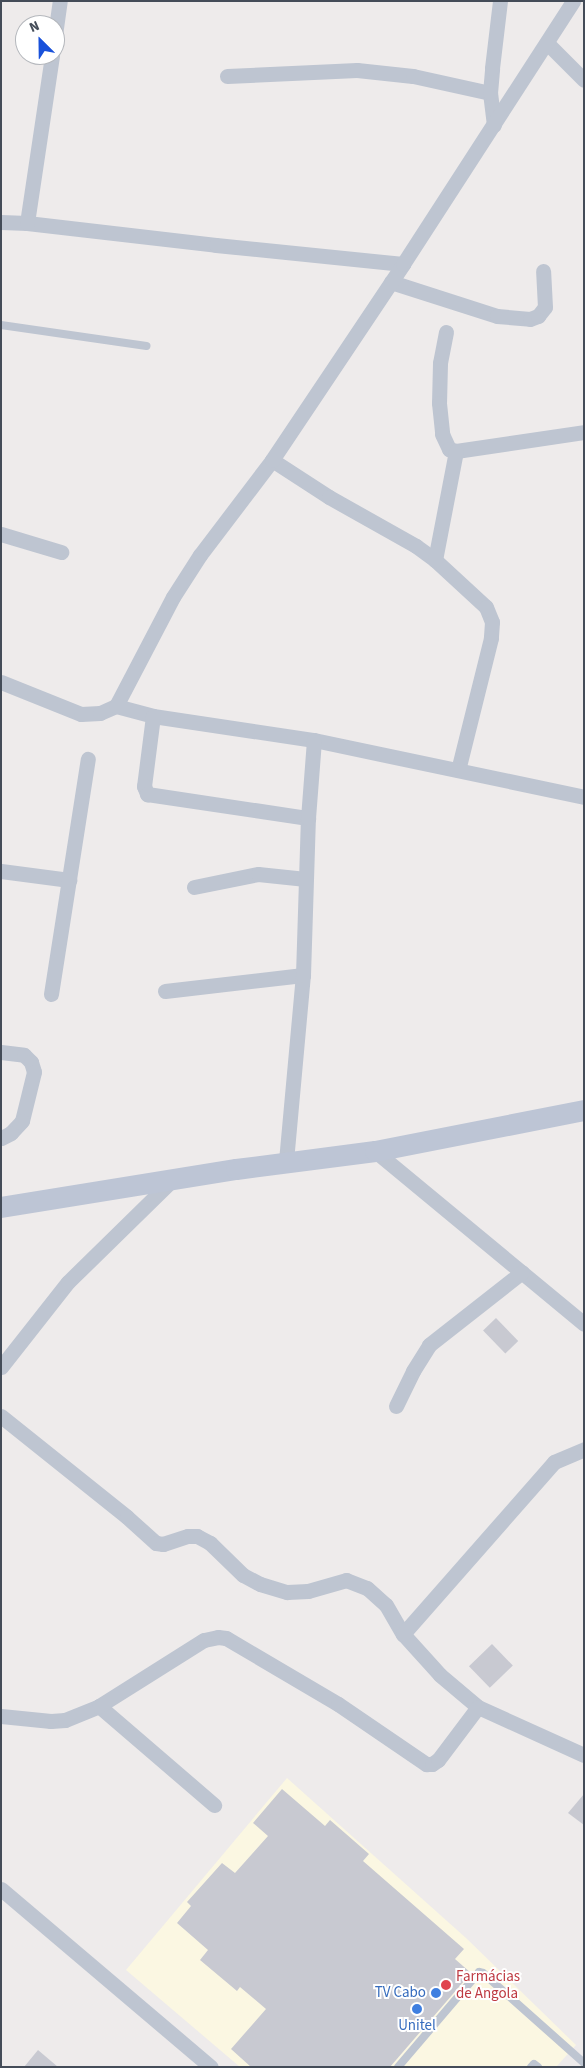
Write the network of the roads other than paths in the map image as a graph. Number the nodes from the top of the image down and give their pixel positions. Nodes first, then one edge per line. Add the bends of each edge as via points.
1 (60, 1) edge
2 (500, 1) edge
3 (573, 1) edge
4 (58, 15) edge
5 (547, 43) junction
6 (51, 65) edge
7 (227, 76) dead end
8 (584, 80) edge
9 (490, 93) junction
10 (494, 125) junction
11 (1, 222) edge
12 (28, 223) junction
13 (404, 264) junction
14 (543, 271) dead end
15 (391, 282) junction
16 (1, 325) edge
17 (446, 332) dead end
18 (146, 346) dead end
19 (584, 432) edge
20 (456, 451) junction
21 (272, 460) junction
22 (1, 534) edge
23 (62, 552) dead end
24 (435, 560) junction
25 (1, 682) edge
26 (116, 706) junction
27 (153, 716) junction
28 (314, 740) junction
29 (88, 759) dead end
30 (458, 770) junction
31 (584, 796) edge
32 (308, 818) junction
33 (1, 871) edge
34 (306, 879) junction
35 (69, 880) junction
36 (194, 887) dead end
37 (303, 975) junction
38 (165, 991) dead end
39 (51, 994) dead end
40 (1, 1052) edge
41 (584, 1110) edge
42 (1, 1138) edge
43 (375, 1151) junction
44 (286, 1161) junction
45 (173, 1178) junction
46 (1, 1207) edge
47 (522, 1272) junction
48 (584, 1324) edge
49 (1, 1367) edge
50 (396, 1406) dead end
51 (1, 1416) edge
52 (584, 1449) edge
53 (402, 1634) junction
54 (99, 1706) junction
55 (478, 1707) junction
56 (1, 1716) edge
57 (584, 1756) edge
58 (214, 1805) dead end
59 (1, 1889) edge
60 (584, 2064) edge
61 (211, 2067) edge
62 (398, 2067) edge
63 (531, 2067) edge
64 (538, 2067) edge

1 - 4 street
2 - 9 street
3 - 5 street
5 - 8 street
5 - 10 street
6 - 12 street
7 - 9 street via 357,70 413,76
9 - 10 street
10 - 13 street
11 - 12 street
12 - 13 street
13 - 15 street
14 - 15 street via 545,308 530,319 497,316
15 - 21 street
16 - 18 lane
17 - 20 street via 440,363 439,403 444,443
19 - 20 street
20 - 24 street
21 - 24 street
21 - 26 street via 200,555 173,598
22 - 23 street
24 - 30 street via 486,607 492,622 491,638
25 - 26 street via 81,714 100,714
26 - 27 street
27 - 28 street
27 - 32 street via 144,786 147,794
28 - 30 street
28 - 32 street
29 - 35 street
30 - 31 street
32 - 34 street
33 - 35 street
34 - 36 street via 258,874
34 - 37 street
35 - 39 street
37 - 38 street
37 - 44 street
40 - 42 street via 24,1055 34,1072 22,1121
41 - 43 main road
43 - 44 main road
43 - 47 street
44 - 45 main road
45 - 46 main road
45 - 49 street via 68,1282
47 - 48 street
47 - 50 street via 429,1345
51 - 53 street via 156,1543 196,1536 210,1543 243,1575 286,1592 308,1591 353,1581 377,1595
52 - 53 street via 554,1462
53 - 55 street via 440,1674
54 - 55 street via 204,1640 218,1637 226,1638 338,1704 426,1764 438,1760
54 - 56 street via 58,1722
54 - 58 street
55 - 57 street
59 - 61 street
60 - 62 lane via 479,1972
63 - 64 lane via 534,2064

